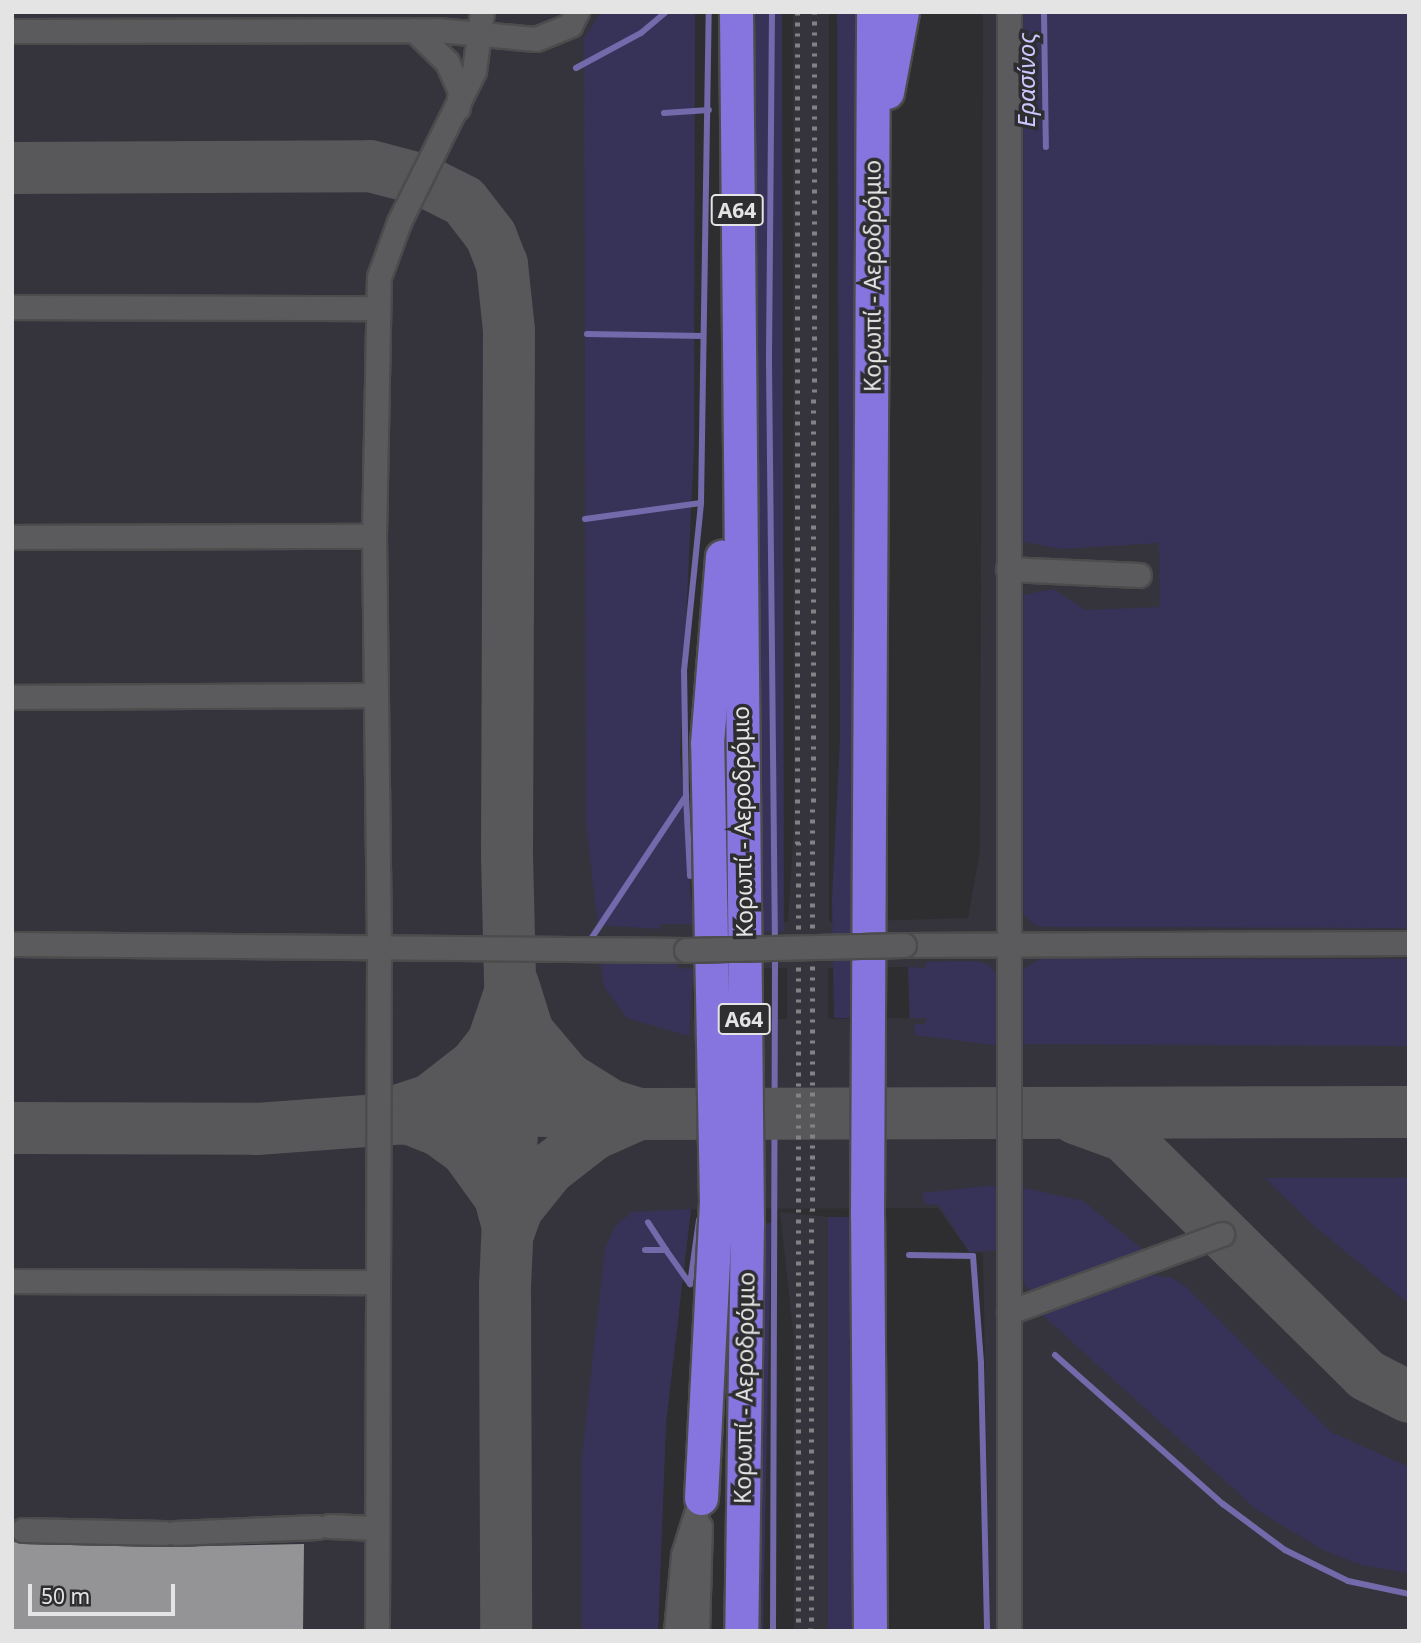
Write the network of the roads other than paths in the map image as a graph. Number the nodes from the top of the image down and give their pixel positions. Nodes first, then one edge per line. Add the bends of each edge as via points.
1 (577, 12) edge
2 (736, 12) edge
3 (873, 12) edge
4 (902, 12) edge
5 (1009, 12) edge
6 (482, 23) edge
7 (414, 30) junction
8 (12, 31) edge
9 (457, 110) junction
10 (873, 153) junction
11 (12, 307) edge
12 (378, 308) junction
13 (737, 408) junction
14 (374, 536) junction
15 (12, 537) edge
16 (1008, 569) junction
17 (1139, 575) dead end
18 (374, 695) junction
19 (12, 697) edge
20 (1007, 942) junction
21 (1409, 943) edge
22 (12, 944) edge
23 (379, 944) junction
24 (1222, 1234) dead end
25 (12, 1281) edge
26 (375, 1282) junction
27 (1009, 1312) junction
28 (701, 1498) junction
29 (376, 1528) junction
30 (16, 1530) edge
31 (377, 1631) edge
32 (676, 1631) edge
33 (697, 1631) edge
34 (741, 1631) edge
35 (870, 1631) edge
36 (1009, 1631) edge

1 - 6 street via 564,29 536,39
2 - 13 highway, Κορωπί - Αεροδρόμιο / Α64
3 - 10 highway, Κορωπί - Αεροδρόμιο
4 - 10 highway
5 - 16 street
6 - 7 street
6 - 9 street via 474,71
7 - 8 street
7 - 9 street via 447,62 460,91
9 - 12 street via 399,222 379,277
10 - 35 highway, Κορωπί - Αεροδρόμιο via 867,1202
11 - 12 street
12 - 14 street
13 - 28 highway via 715,614 707,743 716,1201
13 - 34 highway, Κορωπί - Αεροδρόμιο / Α64 via 747,1222
14 - 15 street
14 - 18 street
16 - 17 street
16 - 20 street
18 - 19 street
18 - 23 street
20 - 21 street
20 - 23 street, bridge via 685,950
20 - 27 street
22 - 23 street
23 - 26 street
24 - 27 street
25 - 26 street
26 - 29 street
27 - 36 street
28 - 32 street via 683,1555
28 - 33 street
29 - 30 street via 169,1533
29 - 31 street

